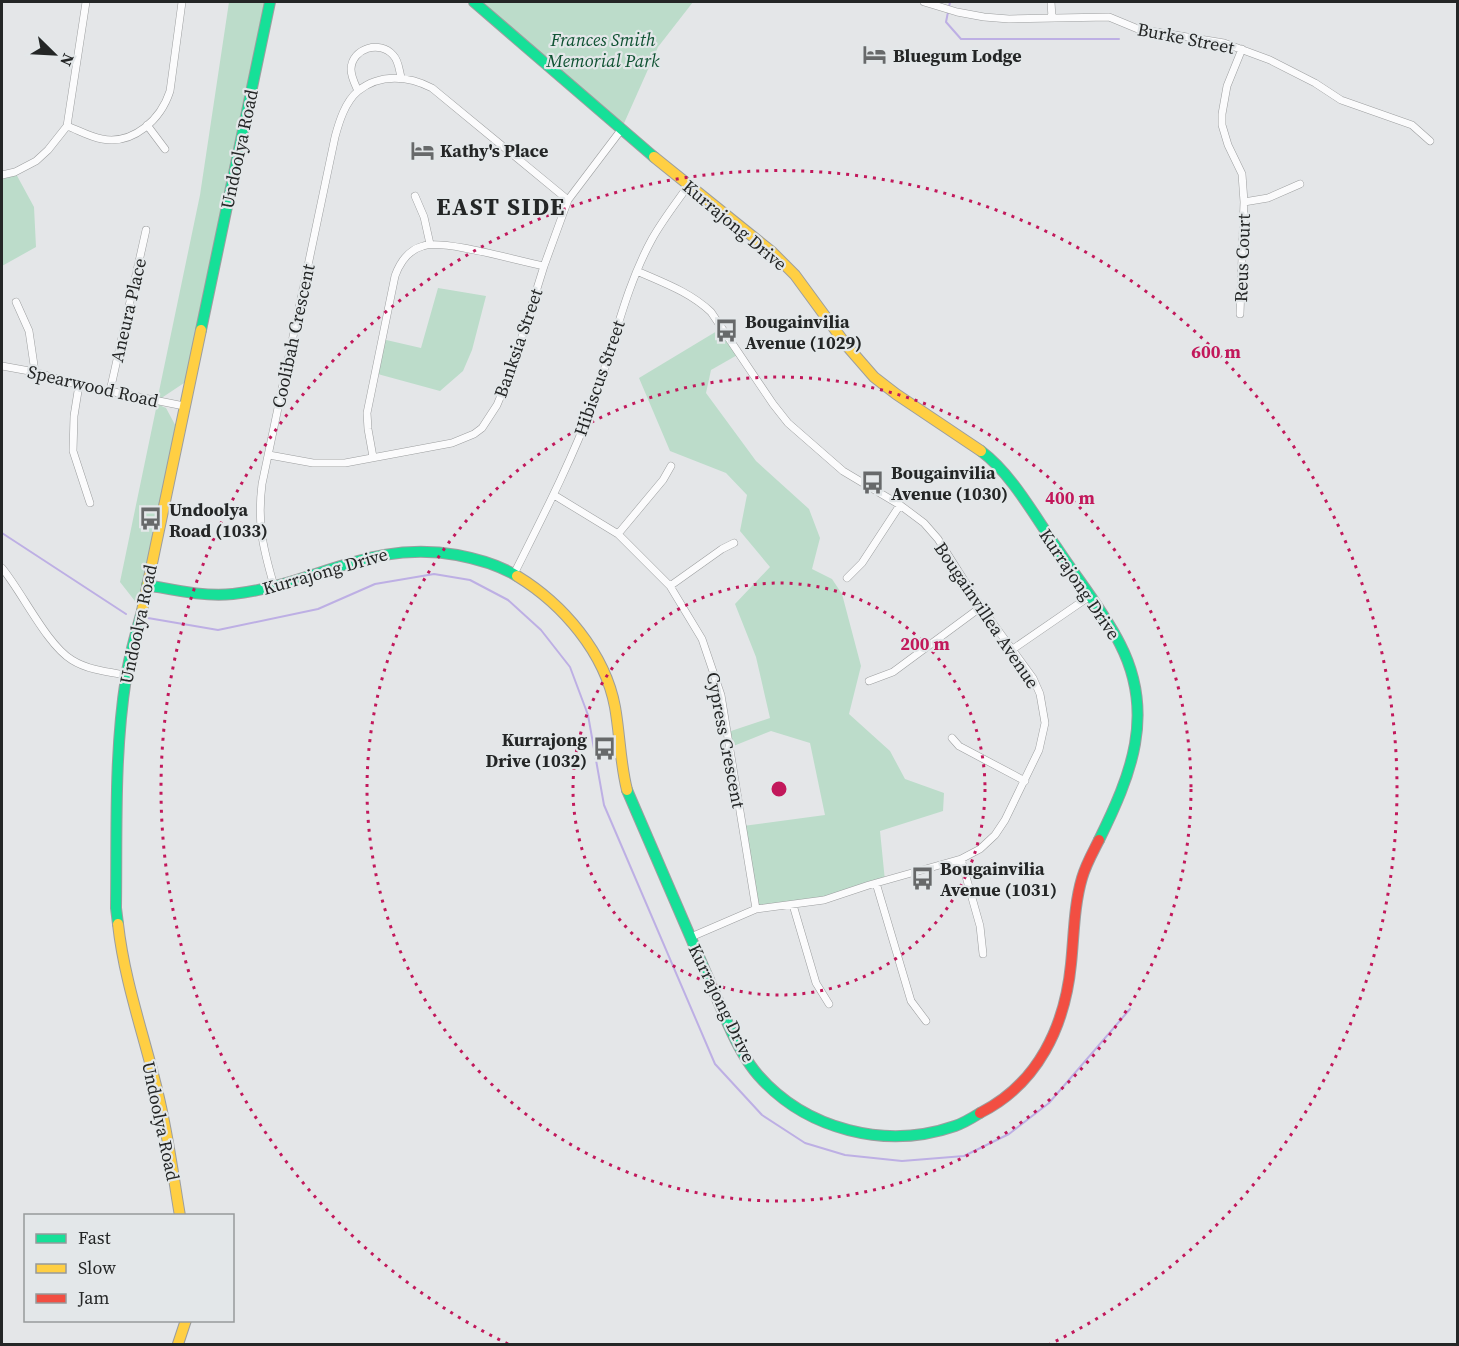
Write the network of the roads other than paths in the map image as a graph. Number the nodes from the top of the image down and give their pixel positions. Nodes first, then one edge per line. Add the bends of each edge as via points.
1 (86, 2) edge
2 (182, 2) edge
3 (270, 2) edge
4 (474, 2) edge
5 (924, 2) edge
6 (1051, 2) edge
7 (1052, 18) junction
8 (1242, 49) junction
9 (401, 77) junction
10 (358, 91) junction
11 (147, 125) junction
12 (67, 126) junction
13 (621, 130) junction
14 (1430, 141) dead end
15 (165, 148) dead end
16 (2, 175) edge
17 (1300, 184) dead end
18 (687, 186) junction
19 (415, 196) dead end
20 (568, 200) junction
21 (1244, 202) junction
22 (146, 230) dead end
23 (430, 244) junction
24 (544, 266) junction
25 (637, 272) junction
26 (16, 302) dead end
27 (1240, 314) dead end
28 (2, 366) edge
29 (35, 372) junction
30 (79, 385) junction
31 (110, 391) junction
32 (184, 406) junction
33 (269, 455) junction
34 (373, 458) junction
35 (671, 466) dead end
36 (554, 495) junction
37 (90, 503) dead end
38 (900, 505) junction
39 (618, 534) junction
40 (734, 543) dead end
41 (2, 568) edge
42 (514, 574) junction
43 (847, 578) dead end
44 (147, 585) junction
45 (274, 586) junction
46 (670, 586) junction
47 (1090, 596) junction
48 (981, 606) junction
49 (1013, 649) junction
50 (126, 675) junction
51 (869, 681) dead end
52 (952, 738) dead end
53 (1025, 781) junction
54 (961, 859) junction
55 (876, 883) junction
56 (793, 905) junction
57 (756, 909) junction
58 (691, 937) junction
59 (983, 954) dead end
60 (829, 1004) dead end
61 (926, 1021) dead end
62 (180, 1214) edge
63 (185, 1322) edge
64 (178, 1344) edge

1 - 12 street
2 - 11 street via 170,91 165,105
3 - 32 street, Undoolya Road
4 - 13 street, Kurrajong Drive
5 - 7 street, Burke Street via 957,12 1009,19
6 - 7 street
7 - 8 street, Burke Street via 1109,17 1138,29
8 - 14 street, Burke Street via 1301,76 1341,100 1412,125
8 - 21 street, Reus Court via 1227,86 1222,125 1242,174
9 - 10 street via 384,79
9 - 10 street via 394,56 373,47 358,53 351,67
9 - 20 street via 432,88
10 - 33 street, Coolibah Crescent via 344,112 335,137
11 - 12 street via 115,140
11 - 15 street
12 - 16 street via 36,161
13 - 18 street, Kurrajong Drive
13 - 20 street, Banksia Street
17 - 21 street, Reus Court via 1281,194
18 - 25 street, Hibiscus Street via 652,239
18 - 47 street, Kurrajong Drive via 792,272 874,377 988,456
19 - 23 street
20 - 24 street, Banksia Street
21 - 27 street, Reus Court
22 - 31 street, Aneura Place
23 - 24 street
23 - 34 street via 410,253 395,276 368,413
24 - 34 street, Banksia Street via 512,369 482,428 452,443
25 - 36 street, Hibiscus Street via 593,404
25 - 38 street, Bougainvillea Avenue via 700,302 711,312 788,423 843,471
26 - 29 street via 30,331
28 - 29 street, Spearwood Road
29 - 30 street, Spearwood Road
30 - 31 street, Spearwood Road
30 - 37 street via 73,451
31 - 32 street, Spearwood Road
32 - 44 street, Undoolya Road
33 - 34 street, Banksia Street via 313,463
33 - 45 street, Coolibah Crescent via 260,524
35 - 39 street
36 - 39 street, Cypress Crescent
36 - 42 street, Hibiscus Street
38 - 43 street via 862,563
38 - 48 street, Bougainvillea Avenue via 938,539
39 - 46 street, Cypress Crescent
40 - 46 street
41 - 50 street via 49,636 71,660
42 - 45 street, Kurrajong Drive via 470,558 399,551
42 - 58 street, Kurrajong Drive via 556,606 587,642 610,686 629,797
44 - 45 street, Kurrajong Drive via 220,596
44 - 50 street, Undoolya Road
46 - 57 street, Cypress Crescent via 702,639 721,695
47 - 49 street
47 - 58 street, Kurrajong Drive via 1110,623 1129,661 1137,692 1138,736 1128,779 1082,876 1069,992 1062,1020 1039,1062 1008,1096 969,1122 927,1135 872,1136 819,1121 783,1098 745,1056
48 - 49 street, Bougainvillea Avenue
48 - 51 street via 893,672
49 - 53 street, Bougainvillea Avenue via 1040,694 1045,723 1039,750
50 - 62 street, Undoolya Road via 117,780 116,908 126,974 161,1107
52 - 53 street via 959,746
53 - 54 street, Bougainvillea Avenue via 995,835
54 - 55 street, Bougainvillea Avenue
54 - 59 street via 980,926
55 - 56 street, Bougainvillea Avenue via 824,900
55 - 61 street via 911,1001
56 - 57 street, Bougainvillea Avenue
56 - 60 street via 816,983
57 - 58 street, Bougainvillea Avenue
63 - 64 street

